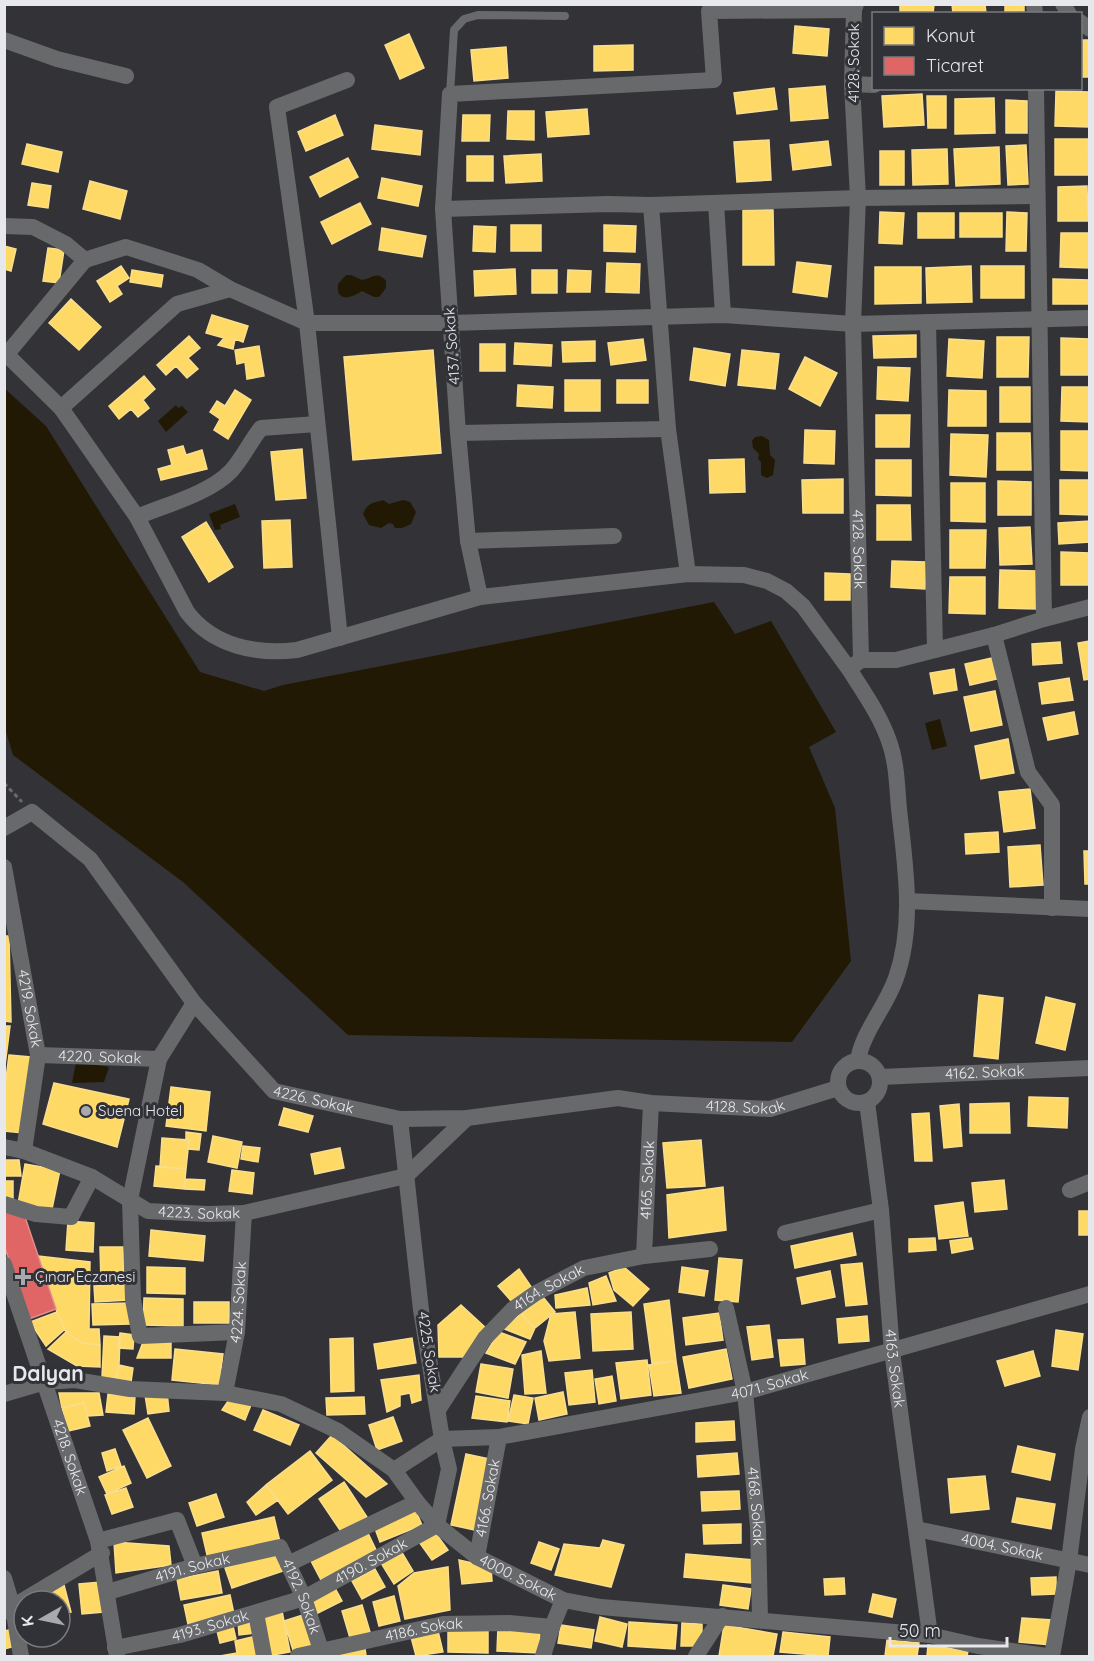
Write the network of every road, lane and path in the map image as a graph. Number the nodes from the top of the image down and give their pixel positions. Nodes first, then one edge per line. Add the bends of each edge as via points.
1 (855, 7) edge
2 (565, 16) dead end
3 (4, 40) edge
4 (126, 76) dead end
5 (346, 80) dead end
6 (852, 84) junction
7 (872, 85) edge
8 (1036, 90) edge
9 (450, 94) junction
10 (1036, 196) junction
11 (858, 198) junction
12 (716, 203) junction
13 (651, 205) junction
14 (443, 210) junction
15 (4, 226) edge
16 (85, 260) junction
17 (230, 289) junction
18 (723, 315) junction
19 (659, 317) junction
20 (1089, 318) edge
21 (1039, 319) junction
22 (928, 322) junction
23 (307, 323) junction
24 (450, 323) junction
25 (853, 324) junction
26 (6, 353) edge
27 (61, 408) junction
28 (317, 424) junction
29 (668, 429) junction
30 (458, 433) junction
31 (137, 516) junction
32 (614, 536) dead end
33 (468, 542) junction
34 (688, 574) junction
35 (480, 597) junction
36 (1089, 608) edge
37 (1044, 619) junction
38 (994, 635) junction
39 (340, 638) junction
40 (935, 650) junction
41 (855, 665) junction
42 (4, 783) edge
43 (32, 812) junction
44 (4, 828) edge
45 (4, 867) edge
46 (907, 901) junction
47 (1052, 908) junction
48 (1089, 909) edge
49 (194, 1003) junction
50 (38, 1055) junction
51 (159, 1059) junction
52 (858, 1060) junction
53 (1089, 1068) edge
54 (880, 1077) junction
55 (838, 1089) junction
56 (867, 1101) junction
57 (651, 1103) junction
58 (466, 1118) junction
59 (400, 1119) junction
60 (4, 1147) edge
61 (24, 1151) junction
62 (406, 1176) junction
63 (92, 1177) junction
64 (1089, 1182) edge
65 (1070, 1190) dead end
66 (130, 1200) junction
67 (4, 1204) edge
68 (881, 1210) junction
69 (244, 1213) junction
70 (784, 1233) dead end
71 (710, 1249) dead end
72 (644, 1256) junction
73 (4, 1263) edge
74 (1089, 1294) edge
75 (726, 1308) dead end
76 (237, 1332) junction
77 (892, 1351) junction
78 (45, 1382) junction
79 (745, 1392) junction
80 (225, 1393) junction
81 (4, 1394) edge
82 (438, 1410) junction
83 (1089, 1417) edge
84 (499, 1437) junction
85 (442, 1438) junction
86 (1086, 1448) edge
87 (394, 1470) junction
88 (417, 1502) junction
89 (437, 1525) junction
90 (916, 1529) junction
91 (280, 1546) joint
92 (100, 1547) junction
93 (477, 1557) junction
94 (1069, 1561) junction
95 (288, 1564) junction
96 (1089, 1565) edge
97 (195, 1566) junction
98 (4, 1578) edge
99 (108, 1592) junction
100 (304, 1598) junction
101 (563, 1600) junction
102 (9, 1610) edge
103 (256, 1613) junction
104 (723, 1616) junction
105 (760, 1620) junction
106 (552, 1627) junction
107 (930, 1635) junction
108 (375, 1648) edge
109 (321, 1650) junction
110 (977, 1651) edge
111 (116, 1652) edge
112 (21, 1656) edge
113 (264, 1656) edge
114 (298, 1656) edge
115 (543, 1656) edge
116 (696, 1656) edge
117 (1047, 1656) edge
118 (1052, 1656) edge

1 - 6 street, 4128. Sokak
1 - 9 street via 709,11 714,80
2 - 9 lane via 478,15 464,19 454,30
3 - 4 street via 57,59
5 - 23 street via 277,107
6 - 7 street
6 - 11 street, 4128. Sokak
8 - 10 street
9 - 14 street, 4137. Sokak
10 - 11 street
10 - 21 street
11 - 12 street
11 - 25 street, 4128. Sokak
12 - 13 street
12 - 18 street
13 - 14 street
13 - 19 street
14 - 24 street, 4137. Sokak
15 - 16 street via 33,227 66,244
16 - 17 street via 126,247 198,270
16 - 26 street
17 - 23 street
17 - 27 street via 177,304
18 - 19 street
18 - 25 street
19 - 24 street
19 - 29 street
20 - 21 street
21 - 22 street
21 - 37 street
22 - 25 street
22 - 40 street
23 - 24 street
23 - 28 street
24 - 30 street, 4137. Sokak
25 - 41 street, 4128. Sokak
26 - 27 street
27 - 31 street
28 - 31 street via 261,428 221,480
28 - 39 street
29 - 30 street
29 - 34 street
30 - 33 street, 4137. Sokak
31 - 39 street via 187,612 207,633 260,652 297,650
32 - 33 street
33 - 35 street, 4137. Sokak
34 - 35 street
34 - 41 street via 744,575 786,591
35 - 39 street
36 - 37 street
37 - 38 street
38 - 40 street
38 - 47 street via 1028,772 1052,805
40 - 41 street
41 - 46 street, 4128. Sokak via 883,725 895,764
42 - 43 path
43 - 44 street
43 - 49 street, 4226. Sokak via 90,859
45 - 50 street, 4219. Sokak
46 - 47 street
46 - 52 street, 4128. Sokak via 897,977 889,998 863,1039
47 - 48 street
49 - 51 street
49 - 59 street, 4226. Sokak via 274,1091
50 - 51 street, 4220. Sokak
50 - 61 street, 4219. Sokak
51 - 66 street
52 - 54 street via 872,1065
52 - 55 street via 841,1069
53 - 54 street, 4162. Sokak
54 - 56 street via 878,1092
55 - 56 street via 853,1102
55 - 57 street, 4128. Sokak via 770,1109
56 - 68 street, 4163. Sokak
57 - 58 street, 4226. Sokak via 618,1098
57 - 72 street, 4165. Sokak
58 - 59 street, 4226. Sokak
58 - 62 street
59 - 62 street, 4225. Sokak
60 - 61 street, 4223. Sokak
61 - 63 street, 4223. Sokak
62 - 69 street, 4223. Sokak
62 - 82 street, 4225. Sokak
63 - 66 street, 4223. Sokak
63 - 67 street via 71,1217 36,1214
64 - 65 street
66 - 69 street, 4223. Sokak via 148,1211
66 - 76 street via 133,1300 141,1336
68 - 70 street
68 - 77 street, 4163. Sokak
69 - 76 street, 4224. Sokak
71 - 72 street, 4164. Sokak
72 - 82 street, 4164. Sokak via 584,1268 513,1309 485,1338
73 - 78 street, 4218. Sokak
74 - 77 street, 4071. Sokak
75 - 79 street, 4168. Sokak
76 - 80 street, 4224. Sokak
77 - 79 street, 4071. Sokak
77 - 90 street, 4163. Sokak
78 - 80 street, 4000. Sokak via 75,1380 130,1389
78 - 81 street, 4000. Sokak
78 - 92 street, 4218. Sokak
79 - 84 street, 4071. Sokak
79 - 105 street, 4168. Sokak via 758,1527
80 - 87 street, 4000. Sokak via 281,1404 338,1431
82 - 85 street, 4225. Sokak
83 - 86 street
84 - 85 street, 4071. Sokak
84 - 93 street, 4166. Sokak
85 - 87 street
85 - 89 street, 4225. Sokak via 449,1469
86 - 94 street
87 - 88 street, 4000. Sokak
88 - 89 street, 4000. Sokak
88 - 95 street
89 - 93 street, 4000. Sokak
89 - 100 street, 4190. Sokak
90 - 94 street, 4004. Sokak
90 - 107 street, 4163. Sokak
91 - 95 street, 4192. Sokak
91 - 97 street, 4191. Sokak
92 - 97 street via 177,1520
92 - 99 street, 4218. Sokak
92 - 102 street
93 - 101 street, 4000. Sokak
94 - 96 street, 4004. Sokak
94 - 118 street
95 - 100 street, 4192. Sokak
97 - 99 street, 4191. Sokak
98 - 102 street
99 - 111 street, 4218. Sokak
100 - 103 street, 4193. Sokak
100 - 109 street, 4192. Sokak
101 - 104 street, 4000. Sokak via 601,1607
101 - 106 street
102 - 112 street
103 - 111 street, 4193. Sokak
103 - 113 street
104 - 105 street, 4000. Sokak
104 - 116 street
105 - 107 street, 4000. Sokak
106 - 108 street, 4186. Sokak via 443,1624
106 - 115 street
107 - 110 street, 4000. Sokak
108 - 109 street, 4186. Sokak
109 - 114 street, 4186. Sokak
110 - 117 street, 4000. Sokak

